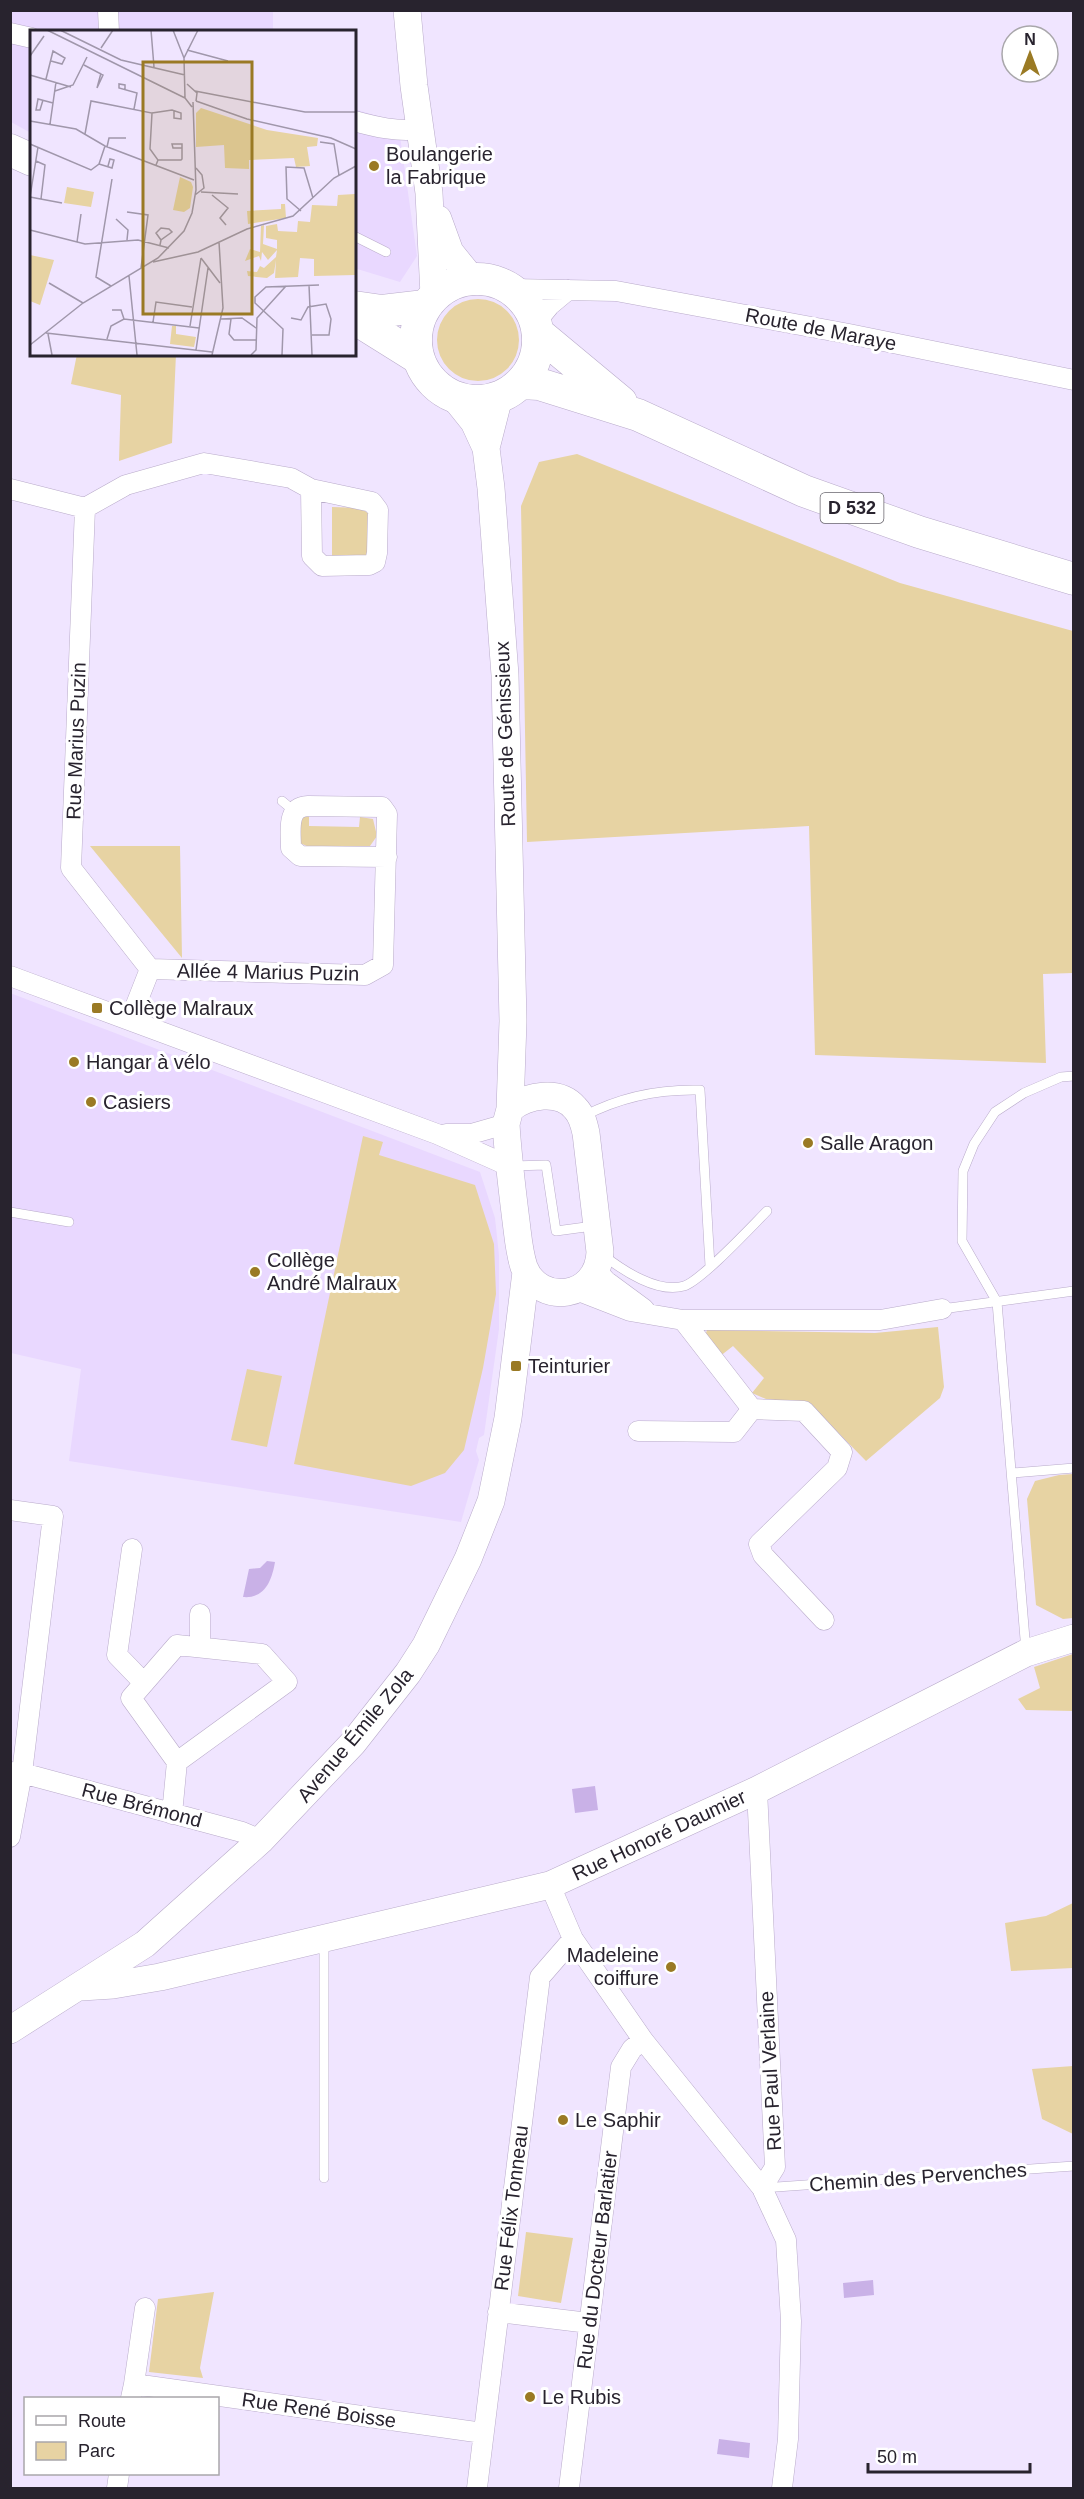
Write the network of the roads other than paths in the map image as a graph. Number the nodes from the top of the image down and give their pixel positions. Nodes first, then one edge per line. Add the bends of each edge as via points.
1 (108, 10) edge
2 (407, 10) edge
3 (110, 30) edge
4 (10, 33) edge
5 (30, 38) edge
6 (356, 122) edge
7 (420, 129) junction
8 (10, 150) edge
9 (30, 159) edge
10 (429, 193) junction
11 (356, 237) edge
12 (386, 252) dead end
13 (471, 278) junction
14 (512, 289) junction
15 (568, 290) junction
16 (430, 300) junction
17 (356, 307) edge
18 (356, 319) edge
19 (537, 327) junction
20 (418, 358) junction
21 (1074, 380) edge
22 (510, 390) junction
23 (454, 397) junction
24 (638, 415) junction
25 (486, 448) junction
26 (10, 489) edge
27 (311, 489) junction
28 (85, 508) junction
29 (1074, 579) edge
30 (387, 856) junction
31 (150, 969) junction
32 (10, 976) edge
33 (130, 1020) junction
34 (513, 1022) junction
35 (1074, 1076) edge
36 (544, 1096) junction
37 (508, 1117) junction
38 (582, 1118) junction
39 (437, 1134) junction
40 (509, 1166) junction
41 (767, 1211) dead end
42 (11, 1213) edge
43 (69, 1222) dead end
44 (598, 1226) junction
45 (599, 1262) junction
46 (710, 1266) junction
47 (526, 1272) junction
48 (566, 1291) junction
49 (1074, 1291) edge
50 (997, 1302) junction
51 (942, 1309) joint
52 (651, 1313) junction
53 (520, 1319) junction
54 (683, 1320) junction
55 (752, 1409) junction
56 (638, 1431) dead end
57 (1074, 1468) edge
58 (1012, 1473) junction
59 (10, 1510) edge
60 (132, 1549) dead end
61 (200, 1614) dead end
62 (824, 1620) dead end
63 (1074, 1638) edge
64 (200, 1647) junction
65 (1026, 1653) junction
66 (144, 1683) junction
67 (177, 1762) junction
68 (16, 1773) edge
69 (757, 1790) junction
70 (172, 1814) junction
71 (10, 1837) edge
72 (261, 1840) junction
73 (550, 1885) junction
74 (324, 1937) junction
75 (573, 1940) junction
76 (139, 1948) junction
77 (220, 1962) junction
78 (160, 1977) junction
79 (81, 1987) junction
80 (10, 2030) edge
81 (643, 2040) junction
82 (1074, 2166) edge
83 (324, 2178) dead end
84 (762, 2188) junction
85 (145, 2308) dead end
86 (498, 2312) junction
87 (589, 2323) junction
88 (133, 2391) edge
89 (183, 2397) edge
90 (219, 2401) edge
91 (483, 2433) junction
92 (477, 2488) edge
93 (569, 2488) edge
94 (782, 2488) edge

1 - 3 street
2 - 7 main road
4 - 5 street
6 - 7 street via 379,128
7 - 10 main road
8 - 9 main road
10 - 13 main road via 450,252
10 - 16 main road
11 - 12 lane
13 - 14 main road
13 - 16 main road via 451,283
14 - 15 street, Route de Maraye
14 - 19 main road via 526,304
15 - 19 street via 550,305
15 - 21 street, Route de Maraye via 616,291
16 - 17 main road via 382,311
16 - 20 main road via 417,322
18 - 20 main road
19 - 22 main road via 535,360
19 - 24 main road, D 532
20 - 23 main road via 426,375
22 - 23 main road via 484,401
22 - 24 main road, D 532 via 539,384
22 - 25 main road, Route de Génissieux
23 - 25 main road, Route de Génissieux via 474,422
24 - 29 main road, D 532 via 804,491 919,532
25 - 34 main road, Route de Génissieux via 505,675
26 - 28 street
27 - 27 street via 312,556 322,566 375,562 378,510 372,502
27 - 28 street via 291,478 204,463 126,485
28 - 31 street, Rue Marius Puzin via 71,868
30 - 30 street, Allée 4 Marius Puzin via 387,814 382,807 288,806 291,848 300,856
30 - 31 street, Allée 4 Marius Puzin via 383,965 376,971 364,975
31 - 33 street
32 - 33 street
33 - 39 street
34 - 36 main road, Route de Génissieux via 525,1061
34 - 37 main road, Route de Génissieux
35 - 50 lane via 1061,1077 1024,1093 995,1112 974,1144 963,1171 962,1241
36 - 37 main road via 528,1099
36 - 38 main road via 574,1106
37 - 39 street via 471,1134
37 - 40 main road, Route de Génissieux
38 - 44 main road
38 - 46 lane via 619,1101 669,1089 700,1090
39 - 40 street
40 - 44 lane via 546,1165 556,1231
40 - 47 main road, Route de Génissieux
41 - 46 lane
42 - 43 lane
44 - 45 main road
45 - 46 lane via 641,1281 665,1286 684,1286
45 - 48 main road via 592,1280
45 - 52 street via 633,1303
47 - 48 main road via 545,1289
47 - 53 main road, Route de Génissieux
48 - 52 street via 630,1311
48 - 53 main road via 542,1298
49 - 50 lane
50 - 51 lane
50 - 58 lane
51 - 54 street via 880,1320
52 - 54 street
53 - 72 main road, Avenue Émile Zola via 508,1418 490,1501 468,1559 431,1634 408,1673 360,1735
54 - 55 street
55 - 56 street via 734,1432
55 - 62 street via 804,1411 842,1452 837,1468 759,1544 763,1555
57 - 58 lane
58 - 65 lane
59 - 68 street via 53,1516
60 - 66 street via 117,1655
61 - 64 street
63 - 65 main road, Rue Honoré Daumier
64 - 66 street via 177,1645
64 - 67 street via 262,1654 287,1682
65 - 69 main road, Rue Honoré Daumier
66 - 67 street via 131,1698
67 - 70 street
68 - 70 street, Rue Brémond
68 - 71 street
69 - 73 main road, Rue Honoré Daumier
69 - 84 street, Rue Paul Verlaine via 775,2167
70 - 72 street, Rue Brémond
72 - 76 main road, Avenue Émile Zola
73 - 74 main road, Rue Honoré Daumier
73 - 75 street
74 - 77 main road, Rue Honoré Daumier
74 - 83 lane
75 - 81 street
75 - 86 street, Rue Félix Tonneau via 540,1977
76 - 77 main road, Rue Honoré Daumier via 148,1948 175,1961
76 - 78 main road via 145,1970
76 - 79 main road, Avenue Émile Zola
77 - 78 main road, Rue Honoré Daumier
78 - 79 main road, Rue Honoré Daumier
79 - 80 main road, Avenue Émile Zola
81 - 84 street
81 - 87 street, Rue du Docteur Barlatier via 621,2067
82 - 84 lane, Chemin des Pervenches
84 - 94 street via 786,2240 791,2321 788,2439
85 - 88 street
86 - 87 street
86 - 91 street, Rue Félix Tonneau
87 - 93 street, Rue du Docteur Barlatier
88 - 89 street, Rue René Boisse
90 - 91 street, Rue René Boisse
91 - 92 street, Rue Félix Tonneau

